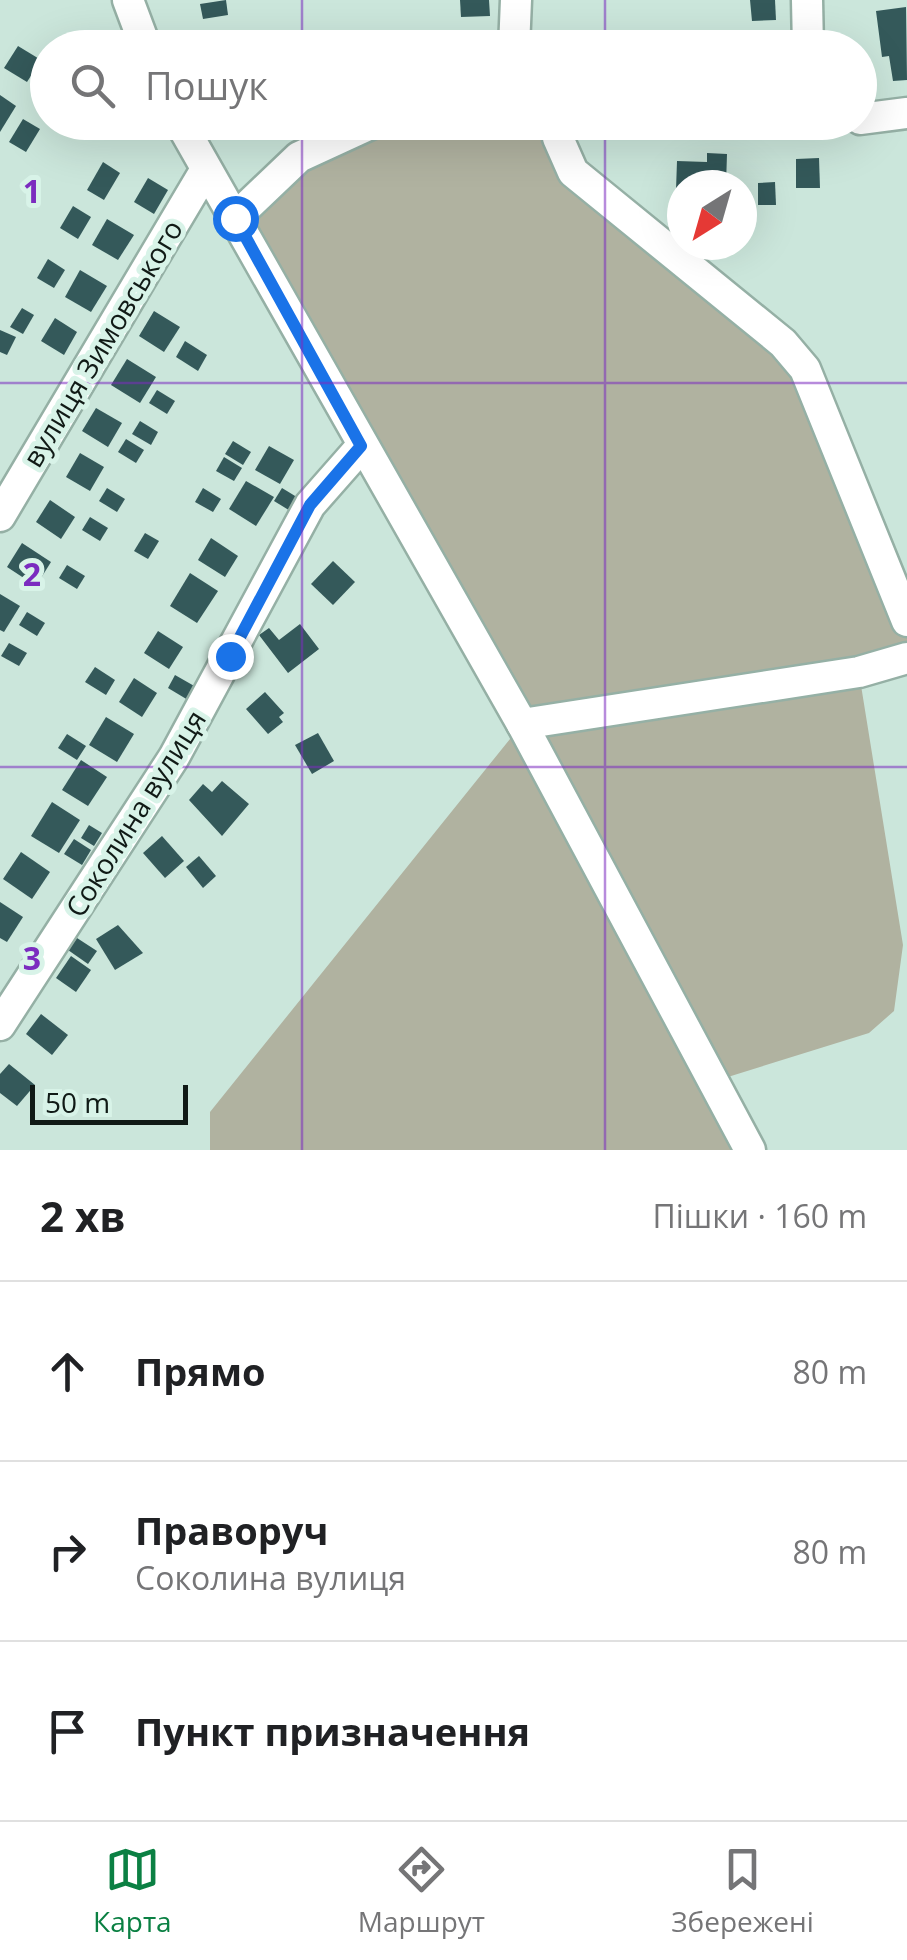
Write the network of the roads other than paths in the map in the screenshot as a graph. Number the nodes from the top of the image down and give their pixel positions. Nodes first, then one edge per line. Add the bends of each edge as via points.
1 (128, 0) edge
2 (516, 0) edge
3 (806, 0) edge
4 (139, 30) edge
5 (515, 30) edge
6 (807, 30) edge
7 (907, 112) edge
8 (877, 116) edge
9 (190, 140) edge
10 (335, 140) edge
11 (559, 140) edge
12 (206, 171) junction
13 (235, 218) junction
14 (361, 446) junction
15 (0, 516) edge
16 (907, 621) edge
17 (907, 658) edge
18 (522, 724) junction
19 (0, 1025) edge
20 (750, 1150) edge

1 - 4 street
2 - 5 street
3 - 6 street
7 - 8 street
9 - 12 street
10 - 13 street via 299,157
11 - 16 street via 574,172 783,343 805,369
12 - 13 street
12 - 15 street, вулиця Зимовського
13 - 14 street
14 - 18 street
14 - 19 street, Соколина вулиця via 310,505 174,757
17 - 18 street via 858,672
18 - 20 street

